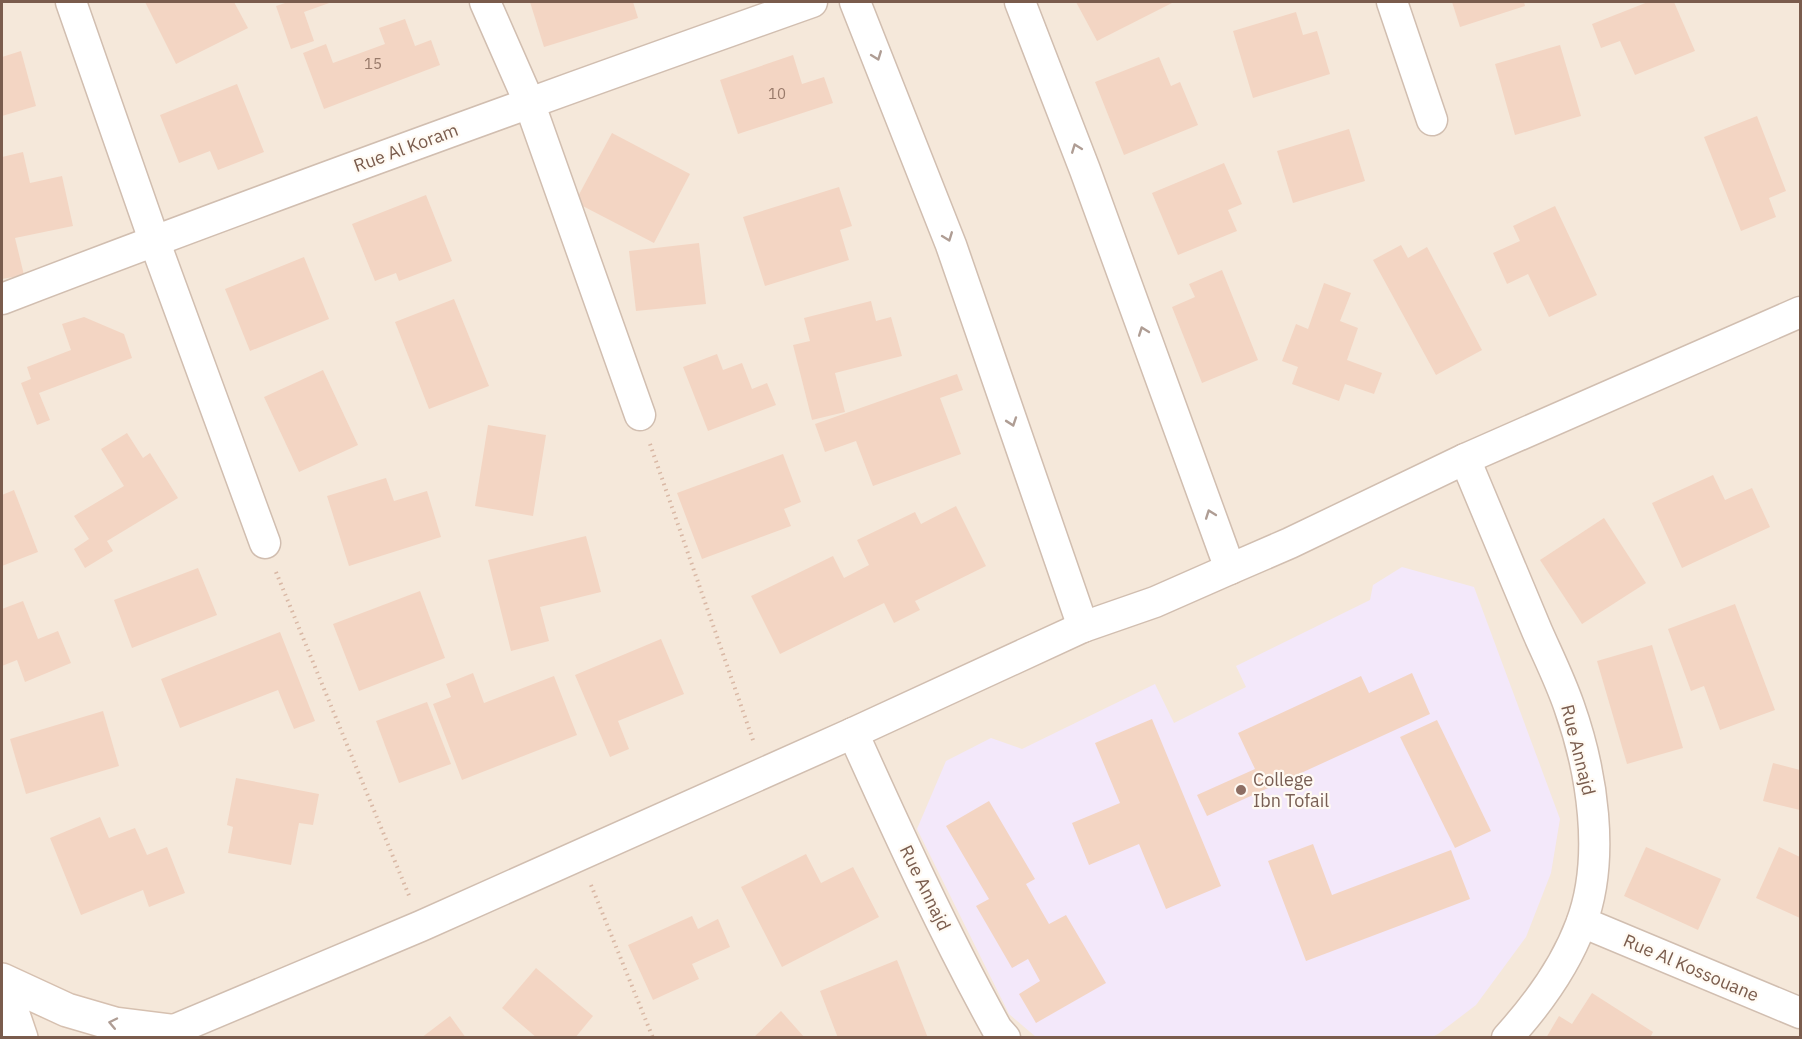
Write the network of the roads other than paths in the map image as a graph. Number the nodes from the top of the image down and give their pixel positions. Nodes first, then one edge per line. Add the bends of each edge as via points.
1 (71, 2) edge
2 (485, 2) edge
3 (812, 2) edge
4 (855, 2) edge
5 (1020, 2) edge
6 (1392, 2) edge
7 (529, 102) junction
8 (1432, 120) dead end
9 (154, 240) junction
10 (2, 299) edge
11 (1800, 312) edge
12 (640, 415) road end
13 (1465, 459) junction
14 (265, 543) road end
15 (1230, 569) junction
16 (1083, 627) junction
17 (853, 733) junction
18 (1582, 922) junction
19 (2, 981) edge
20 (1800, 1013) edge
21 (163, 1035) edge
22 (21, 1038) edge
23 (1005, 1038) edge
24 (1507, 1038) edge

1 - 9 street
2 - 7 street
3 - 7 street, Rue Al Koram
4 -> 16 street via 951,245
15 -> 5 street
6 - 8 street
7 - 9 street, Rue Al Koram
7 - 12 street
9 - 10 street, Rue Al Koram
9 - 14 street
11 - 13 street
13 - 15 street
13 - 18 street, Rue Annajd via 1569,706 1589,779 1595,835 1592,881
15 - 16 street via 1155,602
16 - 17 street
17 - 21 street via 422,927
17 - 23 street, Rue Annajd via 962,965
18 - 20 street, Rue Al Kossouane
18 - 24 street, Rue Annajd via 1547,990
21 -> 19 street via 77,1013
19 - 22 street

